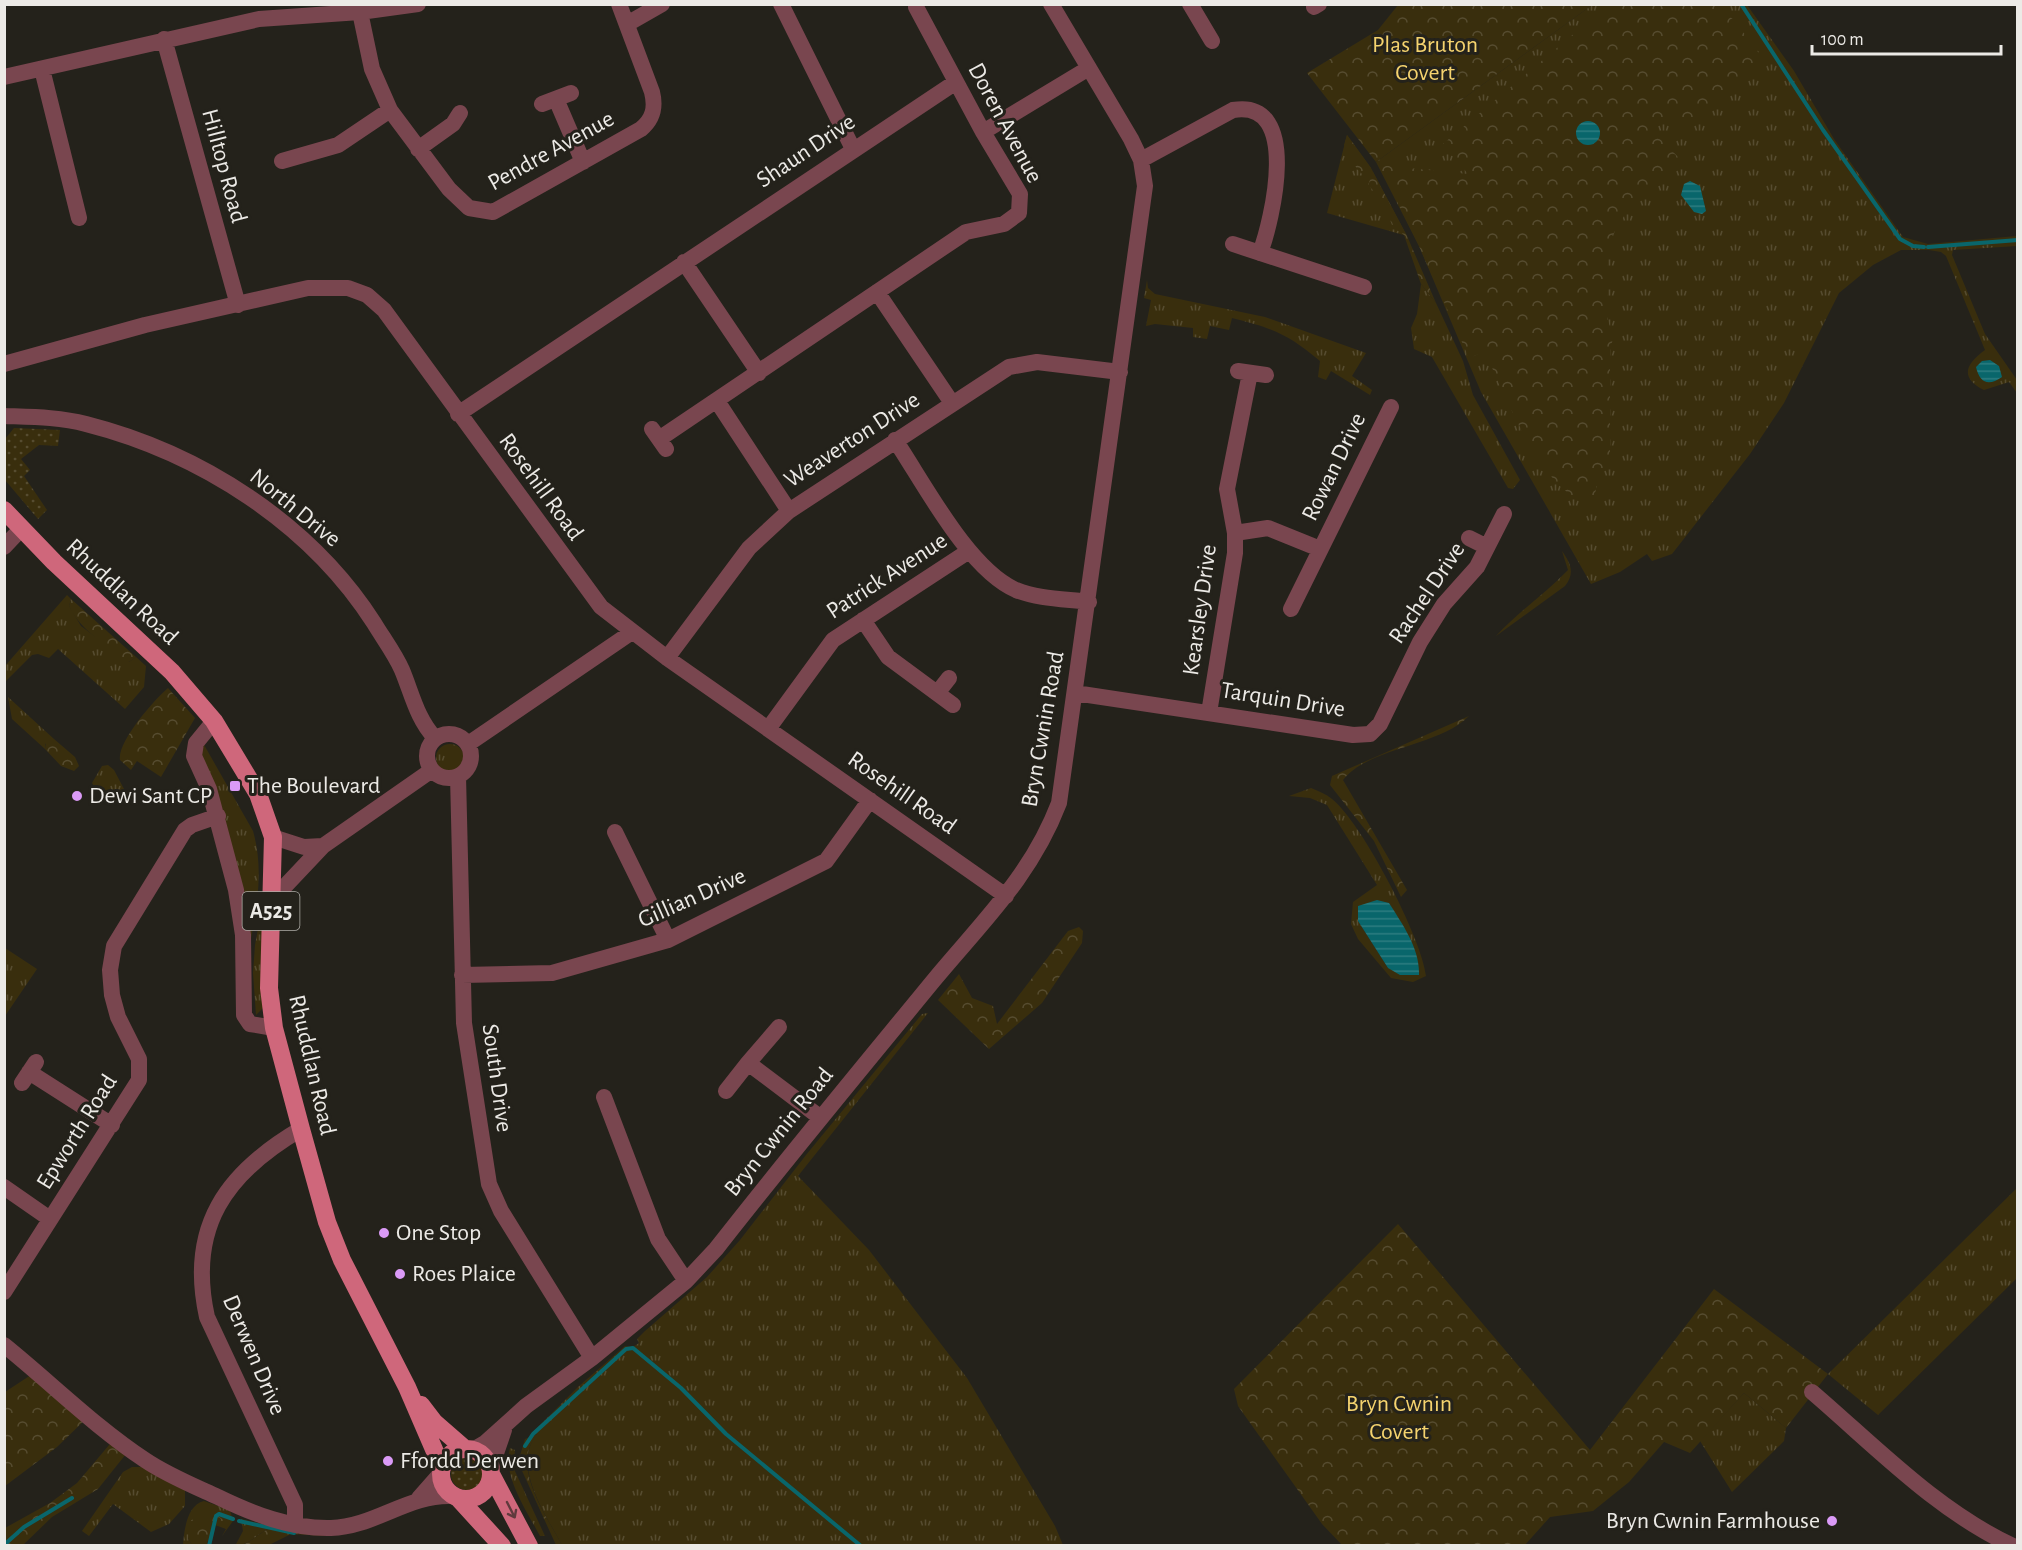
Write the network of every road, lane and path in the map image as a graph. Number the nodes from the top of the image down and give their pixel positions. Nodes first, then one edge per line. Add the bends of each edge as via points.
1 (418, 4) edge
2 (619, 4) edge
3 (662, 4) edge
4 (781, 4) edge
5 (1051, 4) edge
6 (1190, 4) edge
7 (916, 7) dead end
8 (360, 12) junction
9 (627, 24) junction
10 (165, 39) junction
11 (1213, 43) dead end
12 (1089, 68) junction
13 (42, 69) junction
14 (4, 77) edge
15 (956, 82) junction
16 (556, 98) dead end
17 (390, 110) junction
18 (460, 113) dead end
19 (983, 132) junction
20 (418, 149) junction
21 (853, 149) junction
22 (1141, 160) junction
23 (282, 161) dead end
24 (583, 162) junction
25 (79, 218) dead end
26 (1233, 244) dead end
27 (1260, 253) junction
28 (684, 262) junction
29 (1364, 287) dead end
30 (877, 292) junction
31 (238, 305) junction
32 (4, 364) edge
33 (1120, 372) junction
34 (759, 373) junction
35 (1251, 373) dead end
36 (717, 401) junction
37 (952, 403) junction
38 (1389, 405) dead end
39 (458, 414) junction
40 (4, 416) edge
41 (659, 439) dead end
42 (895, 440) junction
43 (4, 510) edge
44 (789, 511) junction
45 (1504, 514) dead end
46 (21, 529) junction
47 (1235, 533) junction
48 (1469, 538) dead end
49 (4, 547) edge
50 (1487, 547) junction
51 (1320, 549) junction
52 (969, 551) junction
53 (1089, 602) junction
54 (1290, 609) dead end
55 (863, 620) junction
56 (632, 632) junction
57 (667, 658) junction
58 (949, 678) dead end
59 (938, 692) junction
60 (1075, 693) junction
61 (953, 705) dead end
62 (1209, 712) junction
63 (214, 721) junction
64 (768, 729) junction
65 (1380, 731) joint
66 (435, 738) junction
67 (468, 744) junction
68 (432, 770) junction
69 (458, 776) junction
70 (870, 800) junction
71 (218, 816) junction
72 (615, 832) dead end
73 (273, 837) junction
74 (323, 846) junction
75 (1006, 896) junction
76 (271, 901) junction
77 (668, 940) junction
78 (462, 975) junction
79 (779, 1027) dead end
80 (274, 1028) junction
81 (748, 1063) junction
82 (29, 1072) dead end
83 (726, 1091) dead end
84 (604, 1097) dead end
85 (821, 1118) junction
86 (112, 1125) junction
87 (301, 1129) junction
88 (4, 1187) edge
89 (50, 1219) junction
90 (686, 1281) junction
91 (4, 1292) edge
92 (4, 1345) edge
93 (592, 1358) junction
94 (407, 1387) junction
95 (1812, 1392) dead end
96 (511, 1419) junction
97 (469, 1450) junction
98 (441, 1470) junction
99 (491, 1472) junction
100 (456, 1497) junction
101 (419, 1498) junction
102 (295, 1525) junction
103 (502, 1545) edge
104 (529, 1545) edge
105 (2013, 1545) edge

1 - 8 street
2 - 9 street, Pendre Avenue
3 - 9 street
4 - 21 street
5 - 12 street, Bryn Cwnin Road
6 - 11 street
7 - 15 street, Doren Avenue
8 - 10 street via 260,19
8 - 17 street, Pendre Avenue via 372,69
9 - 24 street, Pendre Avenue via 661,110 641,129
10 - 13 street
10 - 31 street, Hilltop Road
12 - 19 street
12 - 22 street, Bryn Cwnin Road
13 - 14 street
13 - 25 street
15 - 19 street, Doren Avenue
15 - 21 street, Shaun Drive
16 - 24 street
17 - 20 street, Pendre Avenue
17 - 23 street via 338,144 299,148
18 - 20 street via 453,124
19 - 30 street, Doren Avenue via 1020,194 1019,213 1004,224 966,232
20 - 24 street, Pendre Avenue via 449,189 479,212 494,212
21 - 28 street, Shaun Drive
22 - 27 street via 1233,110 1259,114 1270,129 1277,164 1274,203
22 - 33 street, Bryn Cwnin Road via 1143,213
26 - 27 street
27 - 29 street
28 - 34 street
28 - 39 street, Shaun Drive
30 - 34 street, Doren Avenue
30 - 37 street
31 - 32 street, Rosehill Road via 145,325
31 - 39 street, Rosehill Road via 327,286 367,295 384,310
33 - 37 street, Weaverton Drive via 1037,362 1009,367
33 - 53 street, Bryn Cwnin Road
34 - 36 street, Doren Avenue
35 - 47 street, Kearsley Drive via 1227,489
36 - 41 street, Doren Avenue
36 - 44 street
37 - 42 street, Weaverton Drive
38 - 51 street, Rowan Drive
39 - 56 street, Rosehill Road via 579,579 601,606
40 - 66 street, North Drive via 48,417 126,436 254,499 315,550 373,621 401,668 422,725
42 - 44 street, Weaverton Drive
42 - 52 street
43 - 46 main road, Rhuddlan Road / A525
44 - 57 street, Weaverton Drive via 750,548
45 - 50 street, Rachel Drive
46 - 49 street
46 - 63 main road, Rhuddlan Road / A525 via 172,672
47 - 51 street, Rowan Drive via 1268,528
47 - 62 street, Kearsley Drive
48 - 50 street, Rachel Drive
50 - 65 street, Rachel Drive via 1477,567 1444,604 1420,642
51 - 54 street, Rowan Drive
52 - 53 street via 986,570 1015,589
52 - 55 street, Patrick Avenue
53 - 60 street, Bryn Cwnin Road
55 - 59 street via 888,657
55 - 64 street, Patrick Avenue via 833,640
56 - 57 street, Rosehill Road
56 - 67 street
57 - 64 street, Rosehill Road
58 - 59 street
59 - 61 street
60 - 62 street, Tarquin Drive
60 - 75 street, Bryn Cwnin Road via 1059,803 1033,859
62 - 65 street, Tarquin Drive via 1353,735
63 - 71 street via 201,734 194,750
63 - 73 main road, Rhuddlan Road / A525 via 248,774
64 - 70 street, Rosehill Road
66 - 67 street via 456,734
66 - 68 street via 427,757
67 - 69 street via 470,766
68 - 69 street via 443,777
68 - 74 street
69 - 78 street, South Drive
70 - 75 street, Rosehill Road
70 - 77 street, Gillian Drive via 826,861
71 - 80 street via 241,924 244,1015 250,1024
71 - 86 street, Epworth Road via 185,831 114,946 110,970 112,995 118,1017 139,1059 139,1080
72 - 77 street
73 - 74 street via 304,847
73 - 76 main road, Rhuddlan Road / A525
74 - 76 street
75 - 85 street, Bryn Cwnin Road
76 - 80 main road, Rhuddlan Road / A525 via 269,988
77 - 78 street, Gillian Drive via 552,973
78 - 93 street, South Drive via 464,1023 489,1184 501,1211
79 - 81 street
80 - 87 main road, Rhuddlan Road / A525
81 - 83 street
81 - 85 street
82 - 86 street
84 - 90 street via 658,1239
85 - 90 street, Bryn Cwnin Road
86 - 89 street, Epworth Road
87 - 94 main road, Rhuddlan Road / A525 via 342,1260
87 - 102 street, Derwen Drive via 272,1146 223,1195 207,1230 201,1270 207,1317 295,1504
88 - 89 street
89 - 91 street, Epworth Road
90 - 93 street, Bryn Cwnin Road
92 - 102 street via 146,1461 240,1508
93 - 96 street, Bryn Cwnin Road
94 - 97 main road, A525 via 434,1422
94 - 98 main road, A525
95 - 105 street via 1924,1488 1971,1522
96 - 97 street, Bryn Cwnin Road via 485,1443
96 - 99 street, Bryn Cwnin Road via 498,1443
97 - 98 main road via 450,1455
97 - 99 main road via 484,1456
98 - 100 main road via 443,1484
98 - 101 street
99 - 100 main road via 490,1483 481,1495 467,1500
99 -> 104 main road
100 - 101 street
100 - 103 main road
101 - 102 street via 379,1517 339,1528

